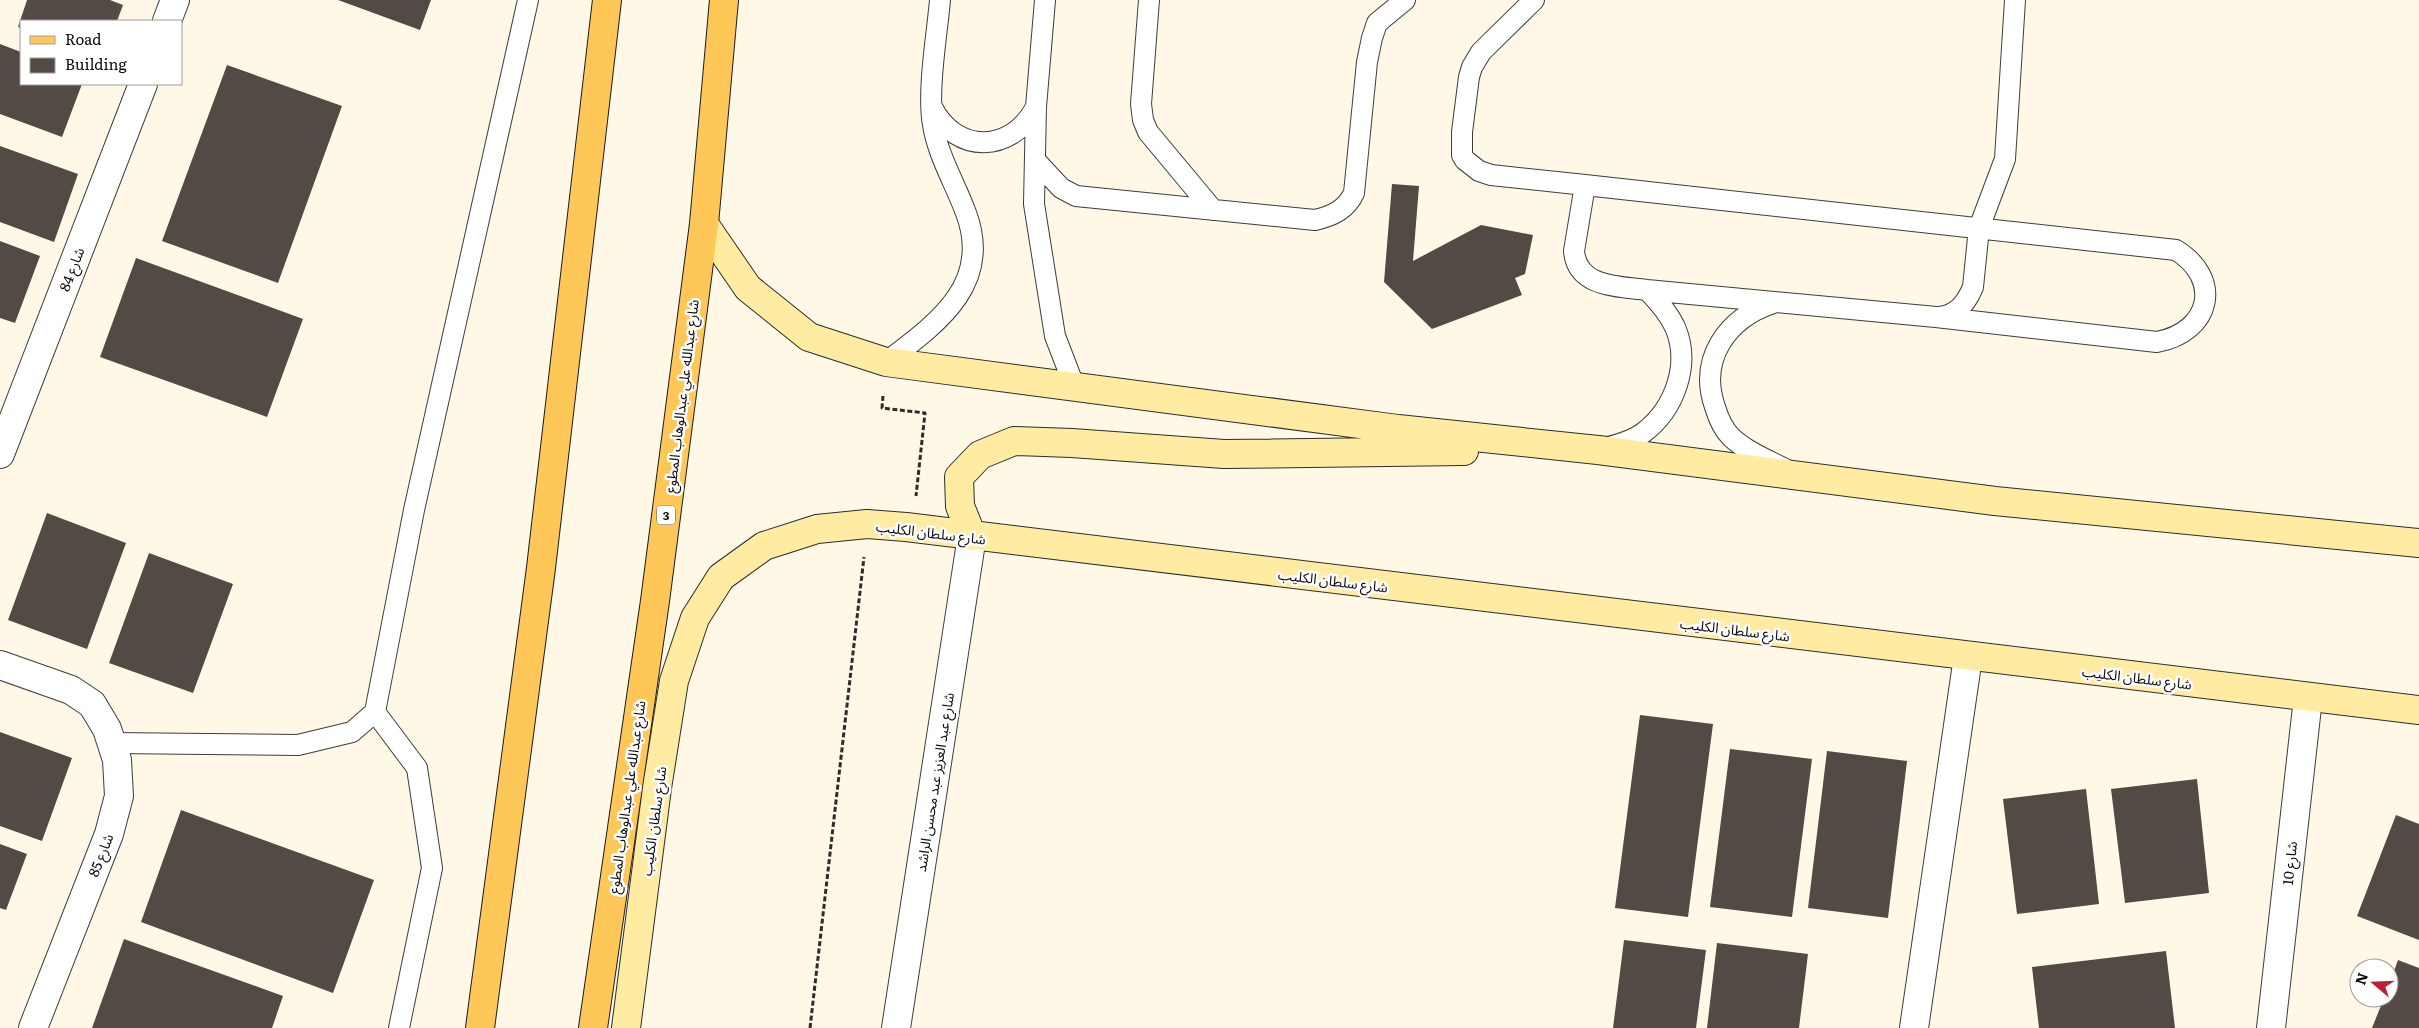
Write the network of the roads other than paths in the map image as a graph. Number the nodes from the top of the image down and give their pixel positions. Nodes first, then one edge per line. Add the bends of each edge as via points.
1 (175, 0) edge
2 (528, 0) edge
3 (607, 0) edge
4 (724, 0) edge
5 (940, 0) edge
6 (1045, 0) edge
7 (1149, 0) edge
8 (1405, 0) edge
9 (1534, 0) edge
10 (2015, 0) edge
11 (167, 20) edge
12 (143, 85) edge
13 (932, 107) junction
14 (1036, 107) junction
15 (1035, 160) junction
16 (1585, 185) junction
17 (1213, 210) junction
18 (704, 224) junction
19 (1979, 228) junction
20 (1647, 290) junction
21 (1774, 302) junction
22 (1936, 317) junction
23 (886, 362) junction
24 (1075, 388) junction
25 (1598, 450) junction
26 (0, 454) edge
27 (1798, 476) junction
28 (972, 536) junction
29 (2419, 543) edge
30 (1968, 657) junction
31 (0, 665) edge
32 (2308, 698) junction
33 (2419, 710) edge
34 (374, 712) junction
35 (112, 743) junction
36 (32, 1028) edge
37 (399, 1028) edge
38 (480, 1028) edge
39 (593, 1028) edge
40 (626, 1028) edge
41 (896, 1028) edge
42 (1914, 1028) edge
43 (2271, 1028) edge

1 - 11 street
2 - 34 lane via 414,510
3 - 38 main road via 541,568
4 - 18 main road, شارع عبدالله علي عبدالوهاب المطوع / 3
5 - 13 lane
6 - 14 lane
7 - 17 lane via 1142,120 1148,132
8 - 17 lane via 1377,23 1372,38 1354,193 1350,202 1330,216 1315,220
9 - 16 lane via 1481,52 1472,67 1462,132 1462,155 1479,171 1491,175
10 - 19 lane via 2005,158
12 - 26 street, شارع 84
13 - 14 lane via 938,118 955,134 966,140 990,142 1023,127
13 - 23 lane via 936,142 971,227 972,260 957,299 940,320
14 - 15 lane
15 - 17 lane via 1061,188 1076,196
15 - 24 lane via 1034,204 1055,336
16 - 19 lane
16 - 20 lane via 1574,251 1578,269 1589,279 1602,283
18 - 23 street via 748,288 809,337
18 - 39 main road, شارع عبدالله علي عبدالوهاب المطوع / 3 via 655,601
19 - 22 lane via 1973,288 1958,310
19 - 22 lane via 2176,250 2198,268 2204,282 2202,310 2184,334 2157,342
20 - 21 lane
20 - 25 lane via 1664,307 1676,328 1681,351 1680,375 1673,398 1642,434
21 - 22 lane
21 - 27 lane via 1737,321 1723,337 1714,356 1710,377 1712,398 1718,418 1730,436 1746,449
23 - 24 street
24 - 25 street via 1398,430
25 - 27 street
25 - 28 street via 1224,454 1014,441 980,456 959,477 960,506
27 - 29 street via 1995,501
28 - 30 street, شارع سلطان الكليب
28 - 40 street, شارع سلطان الكليب via 867,524 817,529 764,546 721,577 695,618 674,681
28 - 41 street, شارع عبد العزيز عبد محسن الراشد
30 - 32 street, شارع سلطان الكليب
30 - 42 street
31 - 35 street, شارع 85 via 71,690 92,704
32 - 33 street, شارع سلطان الكليب
32 - 43 street, شارع 10
34 - 35 lane via 352,732 298,745
34 - 37 lane via 417,768 432,868
35 - 36 street, شارع 85 via 117,760 119,796 112,824

